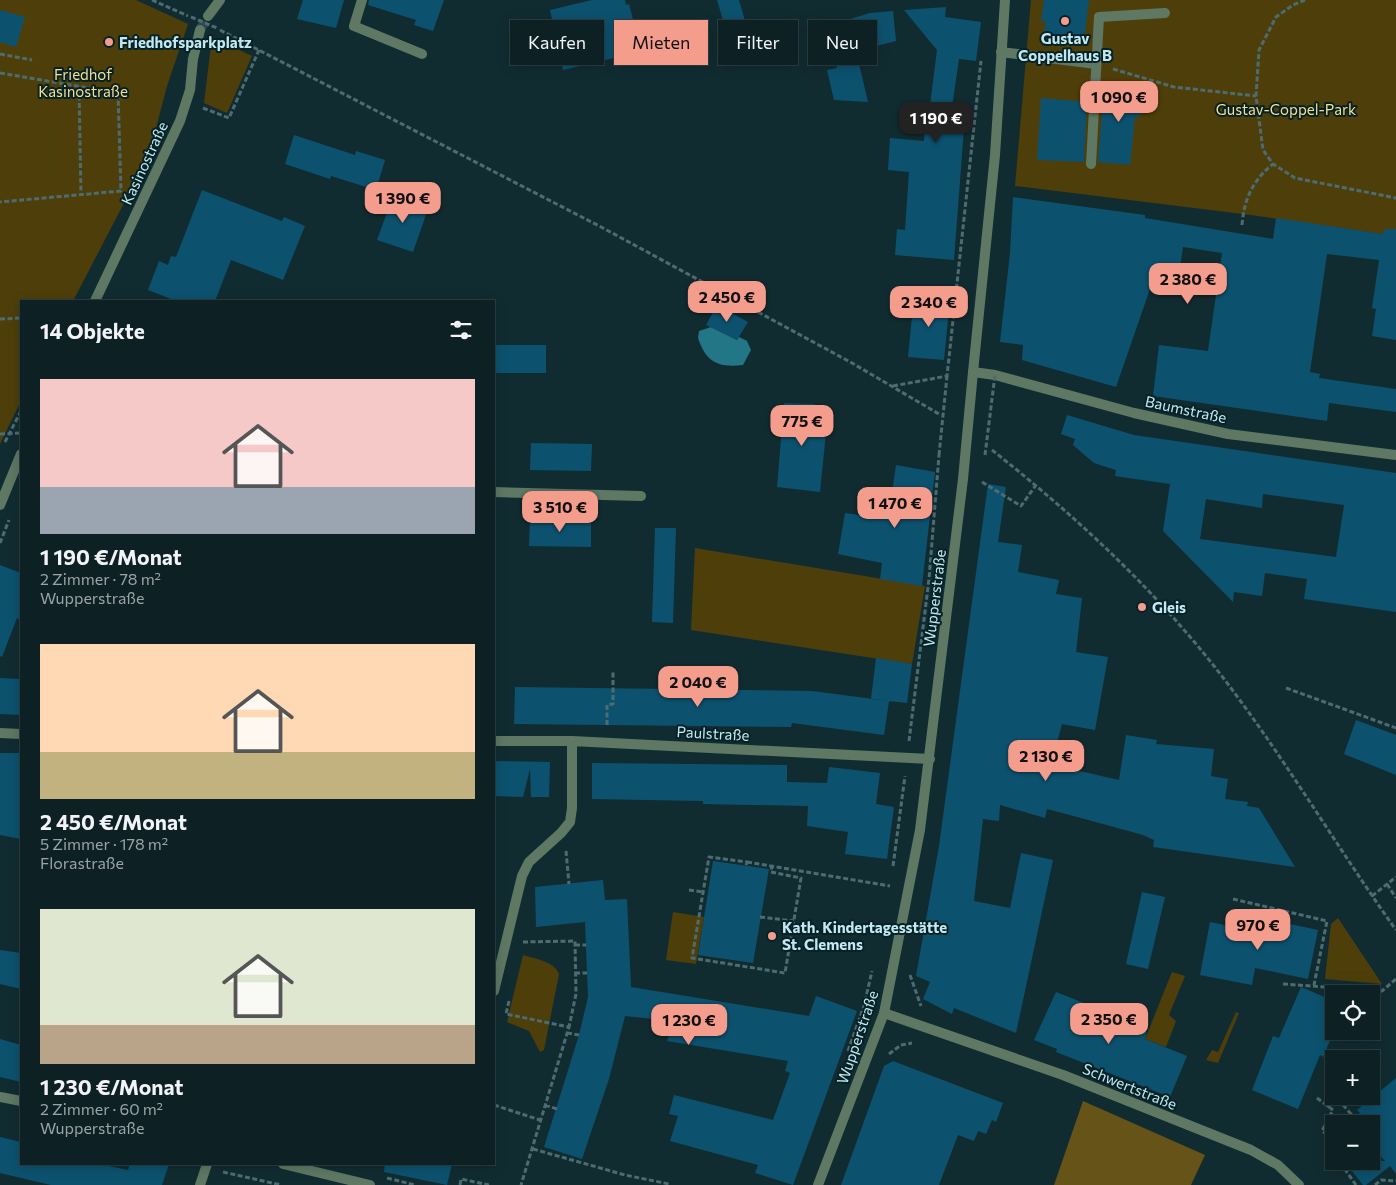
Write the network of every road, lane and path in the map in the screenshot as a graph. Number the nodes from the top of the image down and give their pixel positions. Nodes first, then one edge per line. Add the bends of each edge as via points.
1 (152, 0) edge
2 (220, 0) edge
3 (362, 0) edge
4 (1005, 0) edge
5 (1305, 0) edge
6 (1165, 13) dead end
7 (208, 16) tunnel mouth
8 (200, 30) tunnel mouth
9 (258, 50) junction
10 (1000, 52) junction
11 (0, 54) edge
12 (422, 54) dead end
13 (982, 57) dead end
14 (32, 60) dead end
15 (1096, 64) junction
16 (0, 73) edge
17 (79, 88) junction
18 (1256, 96) junction
19 (197, 106) dead end
20 (1091, 164) dead end
21 (1272, 164) junction
22 (81, 196) junction
23 (1396, 198) edge
24 (0, 202) edge
25 (1242, 225) dead end
26 (95, 300) edge
27 (20, 318) edge
28 (0, 319) edge
29 (973, 372) junction
30 (995, 375) junction
31 (947, 376) junction
32 (892, 386) junction
33 (20, 413) edge
34 (939, 414) dead end
35 (20, 433) edge
36 (0, 434) edge
37 (9, 434) junction
38 (3, 448) dead end
39 (992, 450) dead end
40 (1396, 455) edge
41 (20, 456) edge
42 (984, 462) dead end
43 (982, 480) dead end
44 (1036, 485) junction
45 (495, 492) edge
46 (641, 496) dead end
47 (0, 505) edge
48 (614, 671) dead end
49 (1286, 688) dead end
50 (1396, 728) edge
51 (607, 730) dead end
52 (0, 733) edge
53 (20, 734) edge
54 (495, 740) edge
55 (572, 741) junction
56 (899, 741) dead end
57 (930, 759) junction
58 (905, 773) dead end
59 (566, 848) dead end
60 (772, 866) junction
61 (892, 868) dead end
62 (891, 877) dead end
63 (1396, 877) edge
64 (569, 884) dead end
65 (1386, 884) junction
66 (890, 886) junction
67 (689, 890) dead end
68 (705, 892) junction
69 (888, 895) dead end
70 (1372, 896) junction
71 (1396, 898) edge
72 (1233, 899) dead end
73 (760, 917) dead end
74 (794, 921) junction
75 (1396, 930) edge
76 (522, 942) dead end
77 (586, 944) dead end
78 (575, 945) junction
79 (912, 966) dead end
80 (872, 969) dead end
81 (575, 973) junction
82 (587, 973) dead end
83 (1396, 979) edge
84 (1283, 984) dead end
85 (1314, 985) junction
86 (495, 987) edge
87 (927, 1009) dead end
88 (884, 1013) junction
89 (506, 1014) dead end
90 (569, 1027) junction
91 (567, 1032) junction
92 (579, 1035) dead end
93 (916, 1042) dead end
94 (886, 1057) dead end
95 (845, 1060) dead end
96 (0, 1097) edge
97 (1317, 1098) dead end
98 (20, 1101) edge
99 (495, 1105) edge
100 (545, 1105) junction
101 (1327, 1106) junction
102 (557, 1109) dead end
103 (1330, 1115) edge
104 (1351, 1115) edge
105 (540, 1120) junction
106 (532, 1149) junction
107 (206, 1165) edge
108 (287, 1165) edge
109 (1346, 1170) edge
110 (222, 1172) dead end
111 (1396, 1181) edge
112 (669, 1184) edge
113 (200, 1185) edge
114 (281, 1185) edge
115 (370, 1185) edge
116 (460, 1185) edge
117 (489, 1185) edge
118 (522, 1185) edge
119 (818, 1185) edge
120 (1299, 1185) edge
121 (1356, 1185) edge
122 (1375, 1185) edge

1 - 9 path, bridge
2 - 7 street
3 - 12 street via 354,26
4 - 10 street, Wupperstraße
5 - 18 path via 1276,17 1266,32 1259,50
6 - 15 street via 1099,18
8 - 26 street, Kasinostraße via 190,90 180,121
9 - 19 path via 229,118
9 - 32 path via 603,228
10 - 15 street
10 - 29 street, Wupperstraße via 995,155
11 - 14 path
13 - 31 path
15 - 18 path via 1174,87
15 - 20 street
16 - 17 path
17 - 22 path
17 - 22 path via 118,93 121,191
18 - 21 path via 1260,143
21 - 23 path via 1295,178
21 - 25 path via 1252,186
22 - 24 path
27 - 28 path
29 - 30 street, Baumstraße
29 - 57 street, Wupperstraße, bridge
30 - 40 street, Baumstraße via 1134,413 1228,434
30 - 42 path, bridge
31 - 32 path
31 - 56 path, bridge via 929,578 909,742
32 - 34 path
33 - 37 path
35 - 37 path
36 - 37 path
37 - 38 path
39 - 44 path
41 - 47 street
43 - 44 path via 1021,506
44 - 70 path via 1103,544 1213,664
45 - 46 street
48 - 51 path via 613,704 607,705
49 - 50 path
52 - 53 street
54 - 55 street, Paulstraße
55 - 57 street, Paulstraße
55 - 86 street via 570,822 529,862 522,876
57 - 88 street, Wupperstraße via 914,863
58 - 61 path
59 - 64 path
60 - 66 path
60 - 68 path via 709,857
60 - 74 path via 770,872 802,878
62 - 66 path
63 - 65 path
65 - 70 path
65 - 71 path
66 - 69 path
67 - 68 path
68 - 74 path via 692,958 785,973
70 - 75 path
72 - 85 path via 1328,921
73 - 74 path
76 - 78 path via 575,941
77 - 78 path
78 - 81 path
79 - 87 path via 910,975 919,1006
80 - 95 path via 864,1006
81 - 82 path
81 - 90 path via 576,994
83 - 85 path via 1382,991
84 - 85 path
88 - 119 street, Wupperstraße
88 - 120 street, Schwertstraße via 1063,1075 1251,1150 1278,1165
89 - 90 path
90 - 91 path
91 - 92 path
91 - 100 path
93 - 94 path via 901,1045
96 - 98 street
97 - 101 path
99 - 105 path
100 - 102 path
100 - 105 path
101 - 103 path via 1333,1110
101 - 104 path via 1337,1098
105 - 106 path
106 - 112 path
106 - 118 path
107 - 113 street
108 - 115 street
109 - 121 path
110 - 114 path
111 - 122 path via 1381,1180
116 - 117 path via 461,1179

